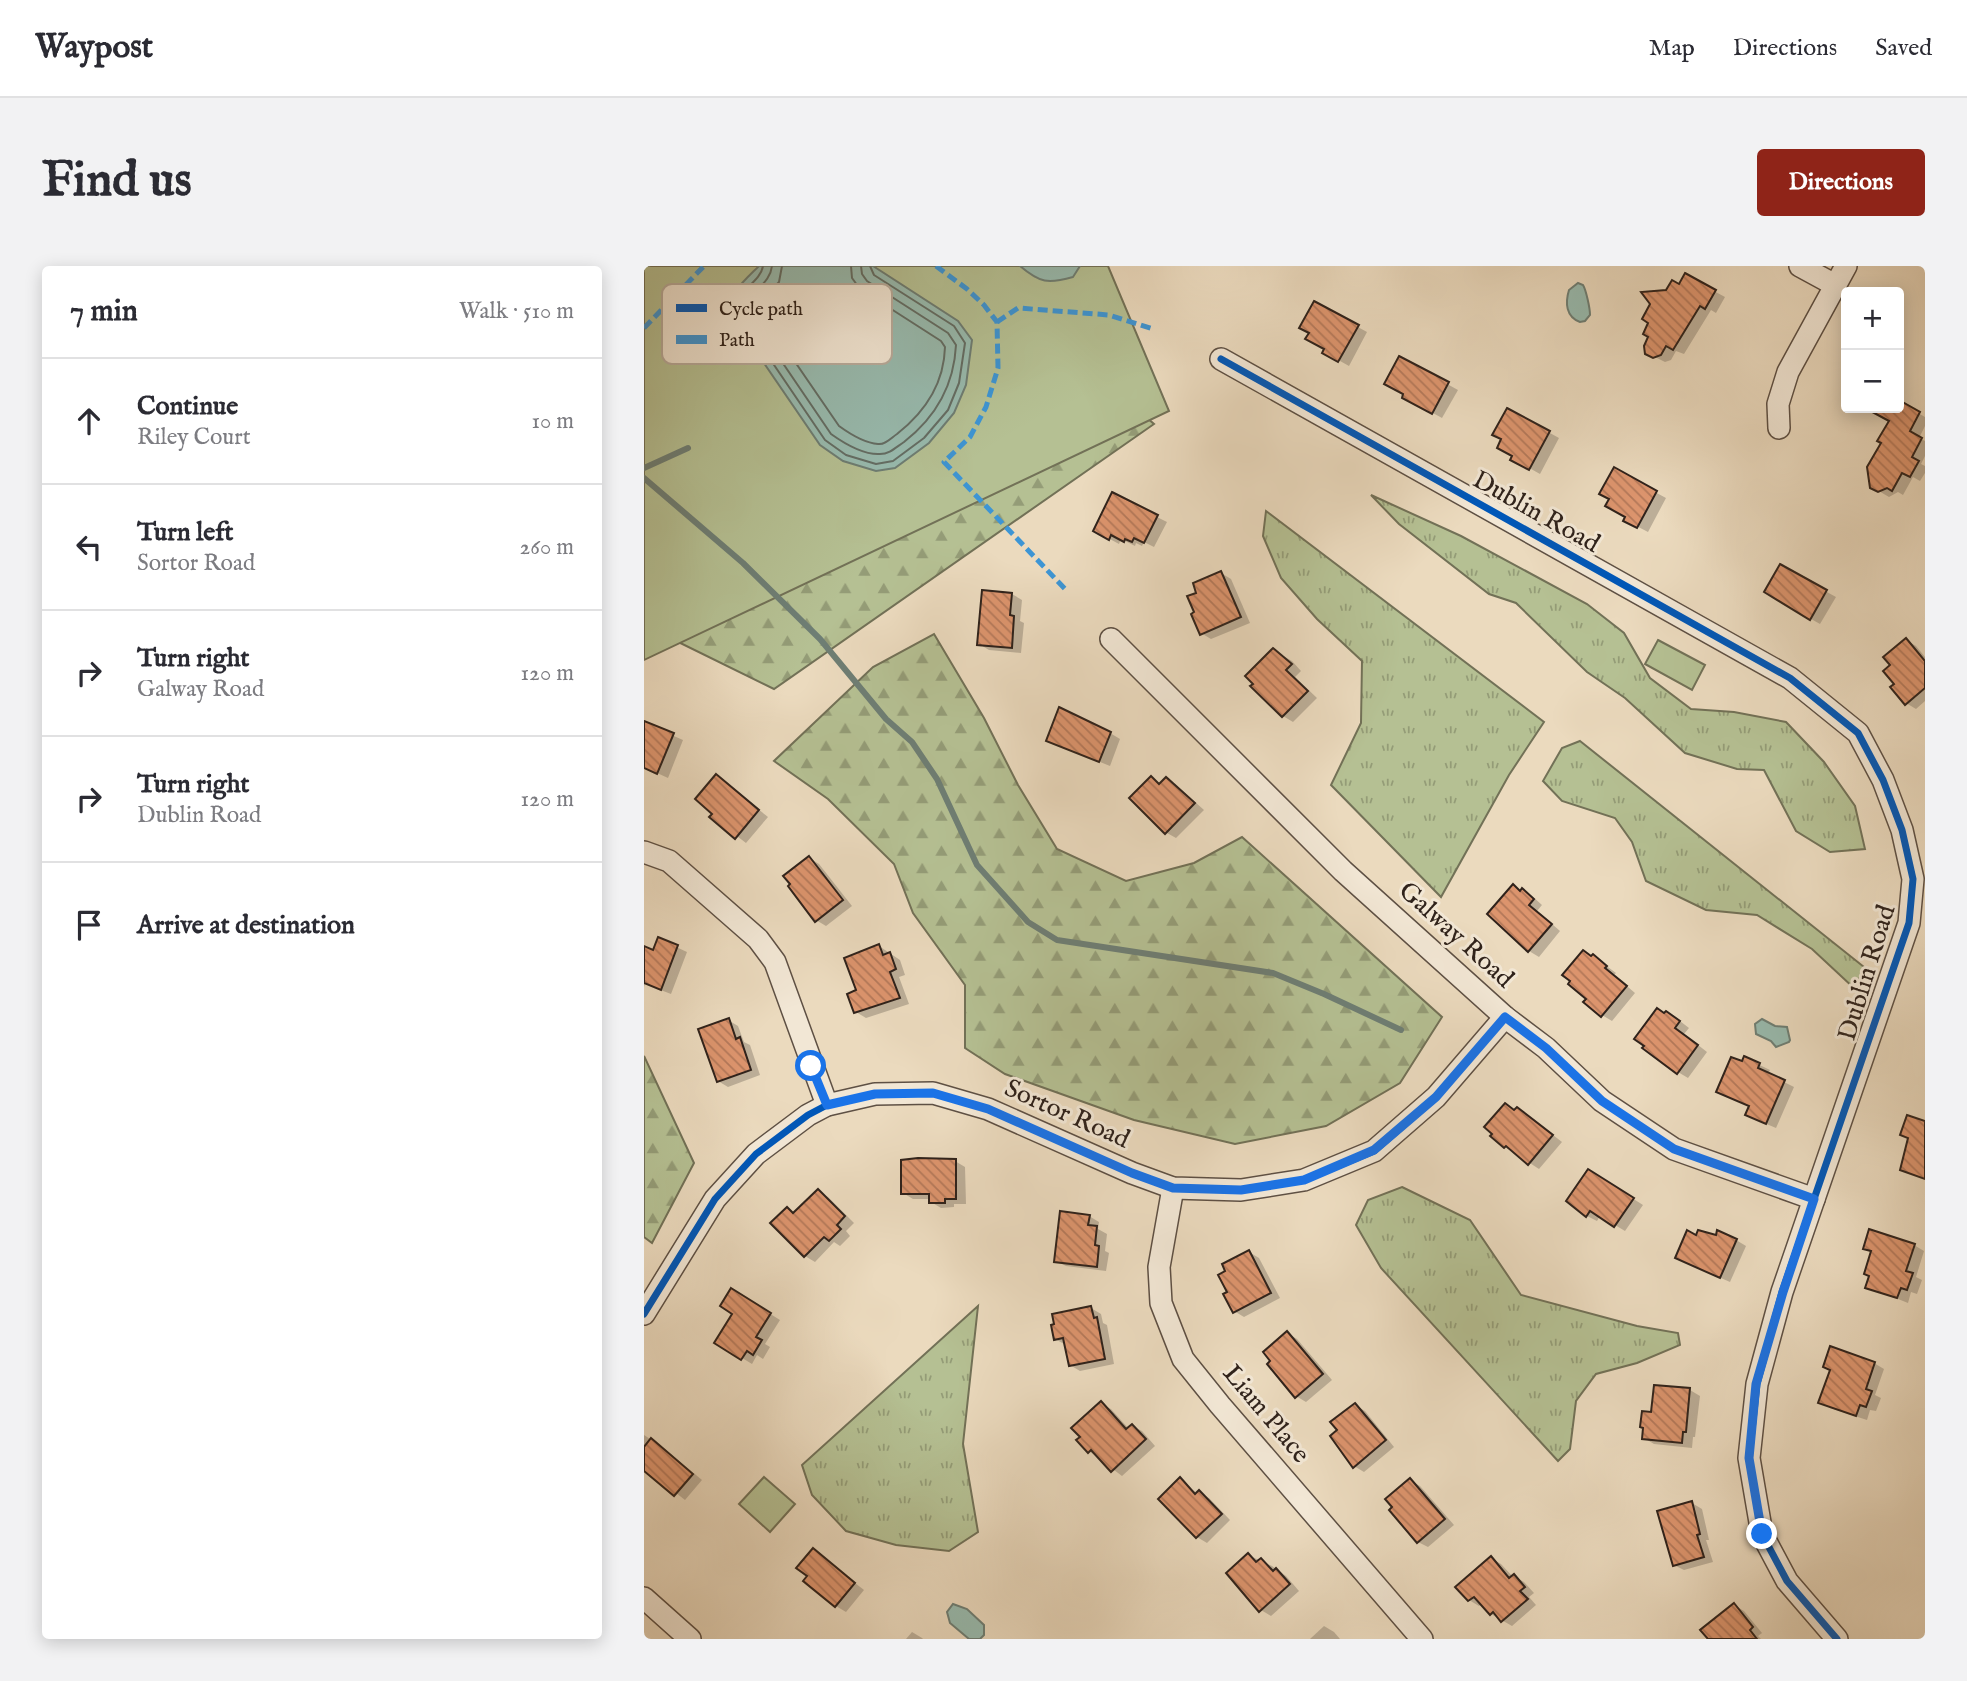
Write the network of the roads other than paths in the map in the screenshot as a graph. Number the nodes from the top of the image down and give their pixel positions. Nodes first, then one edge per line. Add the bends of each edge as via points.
1 (1800, 266) edge
2 (1846, 266) edge
3 (1835, 285) junction
4 (1221, 359) dead end
5 (1779, 428) dead end
6 (1111, 639) dead end
7 (644, 852) edge
8 (1505, 1017) junction
9 (827, 1105) junction
10 (1173, 1188) junction
11 (1814, 1199) junction
12 (644, 1314) edge
13 (644, 1598) edge
14 (690, 1639) edge
15 (1422, 1639) edge
16 (1837, 1639) edge

1 - 3 street
2 - 3 street
3 - 5 street via 1788,372 1778,404
4 - 11 street, Dublin Road via 1790,678 1858,733 1902,830 1913,879 1909,923
6 - 8 street, Galway Road via 1343,871
7 - 9 street via 669,861 758,939 775,962
8 - 10 street, Sortor Road via 1436,1097 1374,1150 1304,1180 1241,1190
8 - 11 street, Galway Road via 1602,1101 1674,1149
9 - 10 street, Sortor Road via 875,1094 933,1093 988,1109
9 - 12 street, Sortor Road via 756,1154 715,1199
10 - 15 street, Liam Place via 1159,1267 1161,1303 1183,1359
11 - 16 street, Dublin Road via 1756,1384 1749,1458 1762,1534 1787,1581
13 - 14 street

